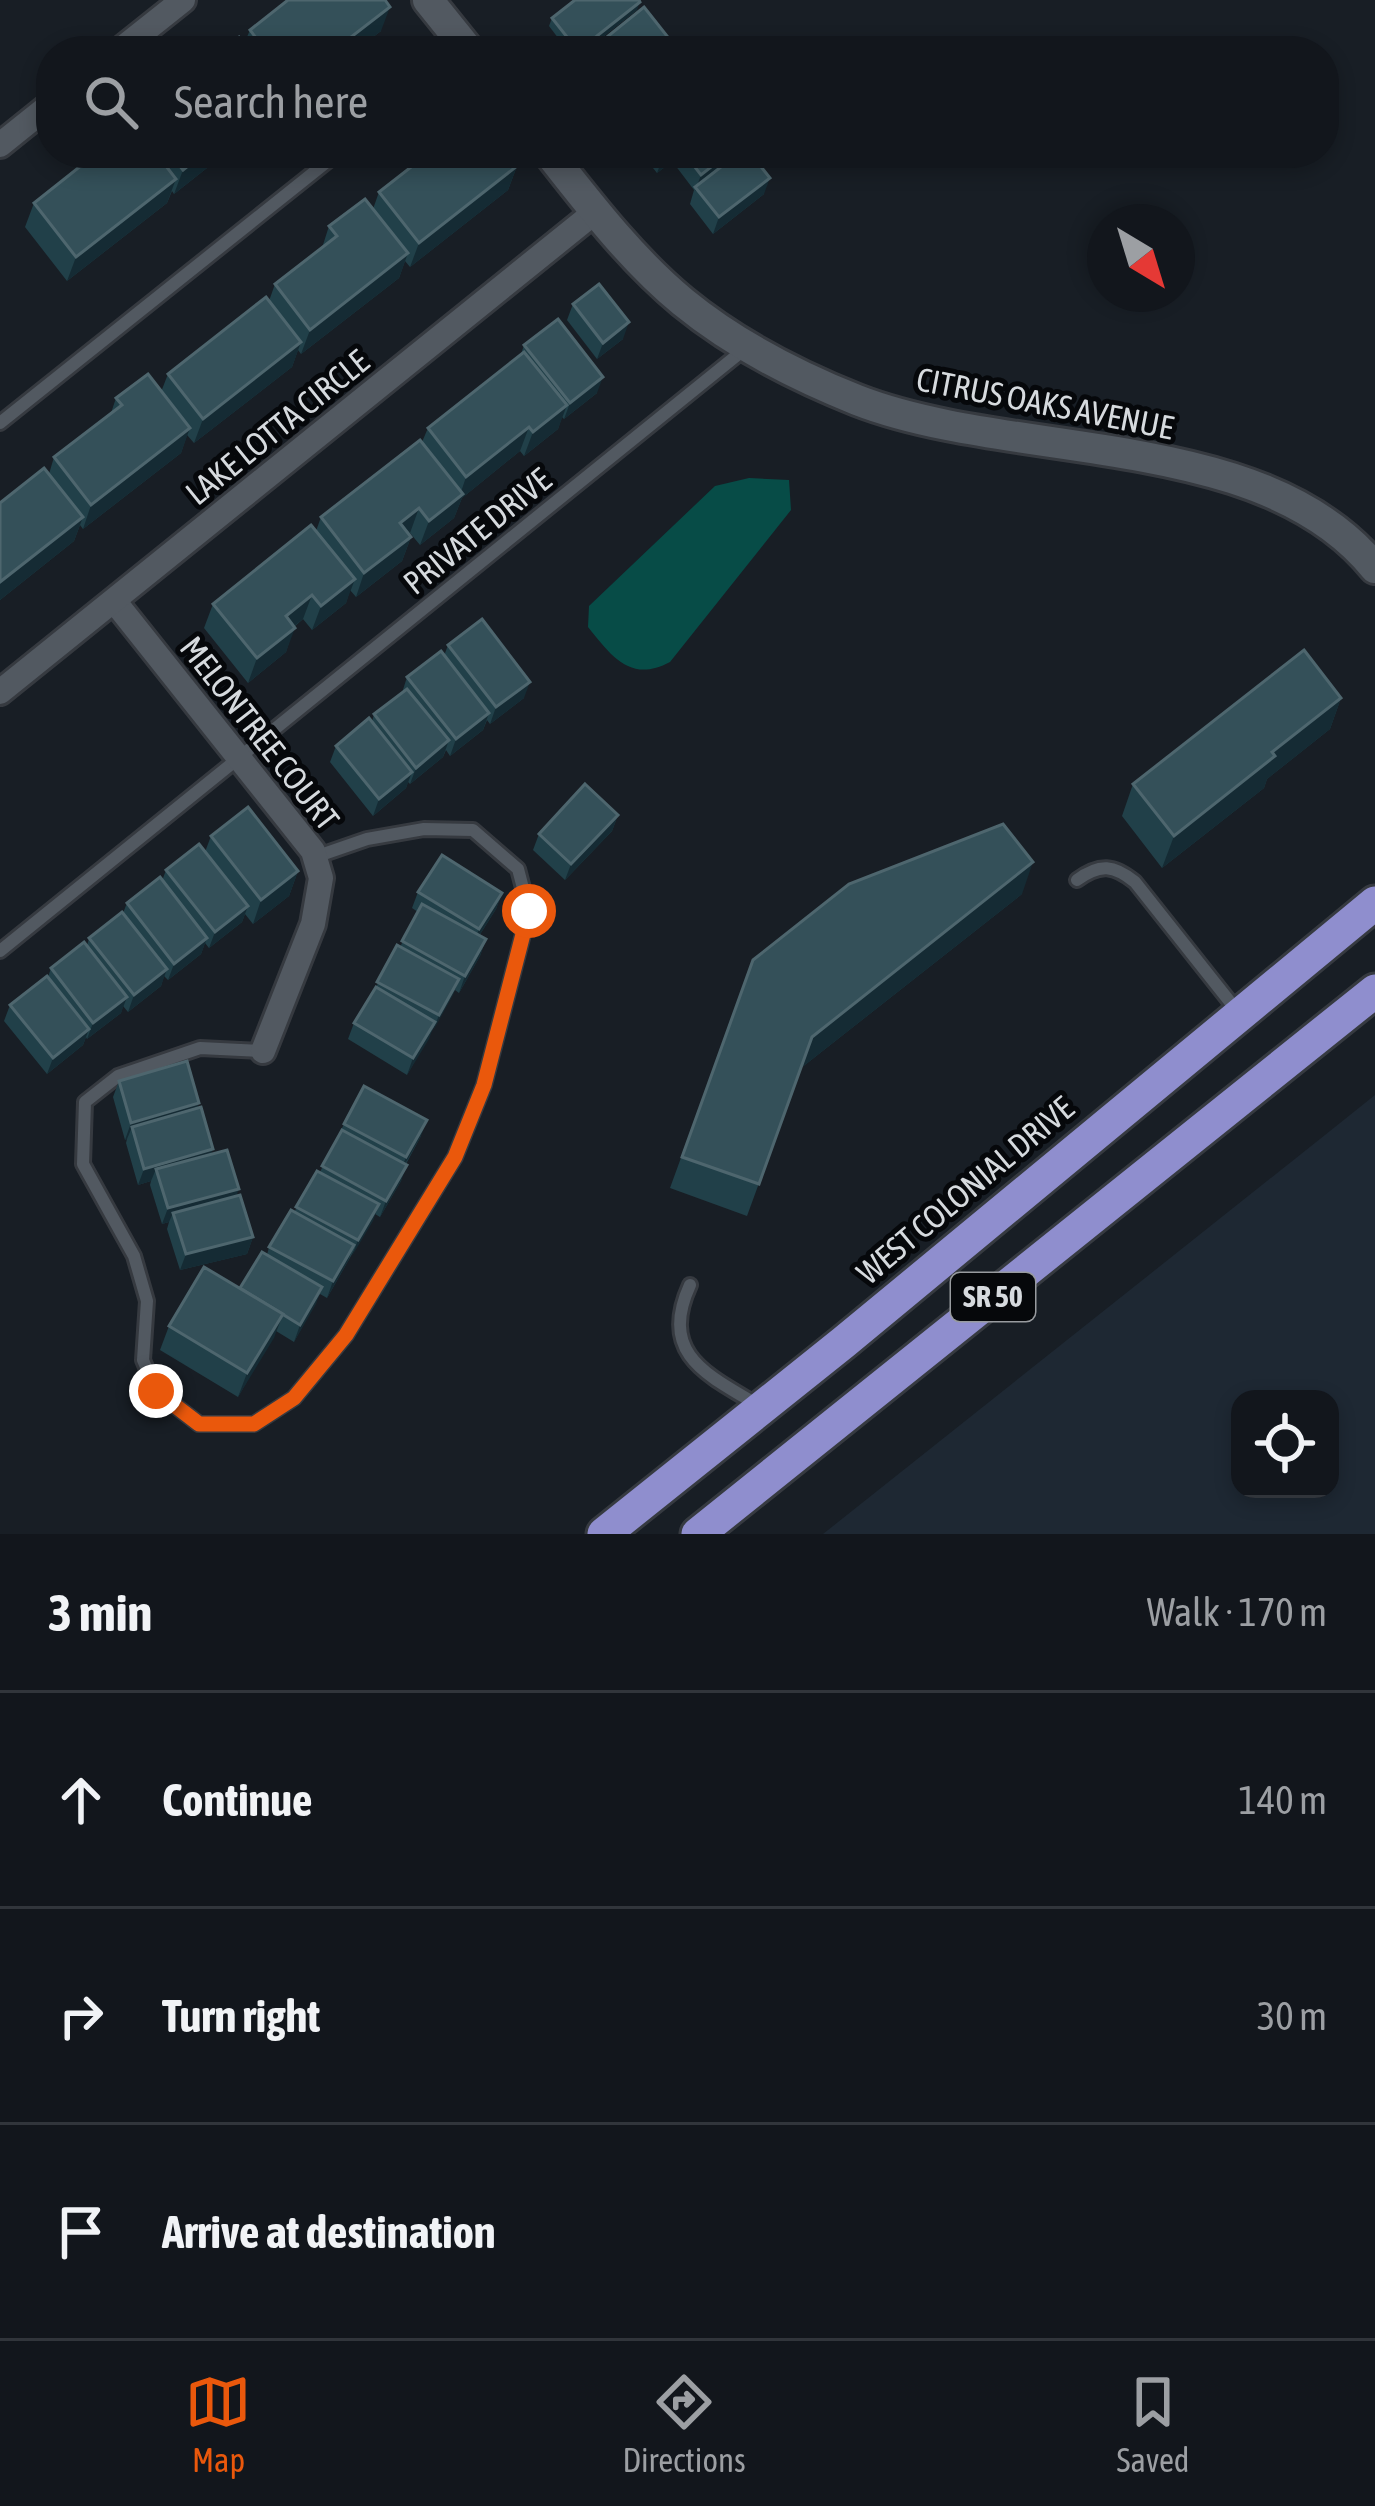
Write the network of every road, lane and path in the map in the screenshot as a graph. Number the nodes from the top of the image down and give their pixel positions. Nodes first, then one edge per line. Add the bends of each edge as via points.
1 (184, 0) edge
2 (428, 0) edge
3 (138, 36) edge
4 (456, 36) edge
5 (36, 116) edge
6 (0, 145) edge
7 (319, 168) edge
8 (561, 168) edge
9 (595, 212) junction
10 (747, 347) junction
11 (0, 423) edge
12 (1375, 568) edge
13 (115, 602) junction
14 (0, 692) edge
15 (241, 757) junction
16 (315, 857) junction
17 (1077, 880) dead end
18 (1375, 903) edge
19 (0, 951) edge
20 (1375, 991) edge
21 (1239, 1013) junction
22 (263, 1051) joint
23 (690, 1285) dead end
24 (762, 1408) junction
25 (604, 1534) edge
26 (698, 1534) edge

1 - 3 street
2 - 4 street
5 - 6 street
7 - 11 lane
8 - 9 street, CITRUS OAKS AVENUE
9 - 10 street, CITRUS OAKS AVENUE via 682,301
9 - 13 street, LAKE LOTTA CIRCLE
10 - 12 street, CITRUS OAKS AVENUE via 857,400 952,428 1145,457 1244,482 1313,511
10 - 15 lane, PRIVATE DRIVE
13 - 14 street, LAKE LOTTA CIRCLE
13 - 15 street, MELONTREE COURT
15 - 16 street, MELONTREE COURT
15 - 19 lane, PRIVATE DRIVE
16 - 22 street, MELONTREE COURT via 313,924
16 - 22 lane via 424,829 472,830 518,868 529,911 484,1085 455,1157 346,1335 294,1398 254,1424 199,1424 156,1391 142,1360 147,1301 134,1256 83,1164 85,1102 118,1076 200,1048
17 - 21 lane via 1096,868 1118,868
18 - 21 highway, WEST COLONIAL DRIVE / SR 50
20 - 26 highway, SR 50
21 - 24 highway, WEST COLONIAL DRIVE / SR 50
23 - 24 lane via 678,1331 685,1350 708,1375
24 - 25 highway, WEST COLONIAL DRIVE / SR 50

